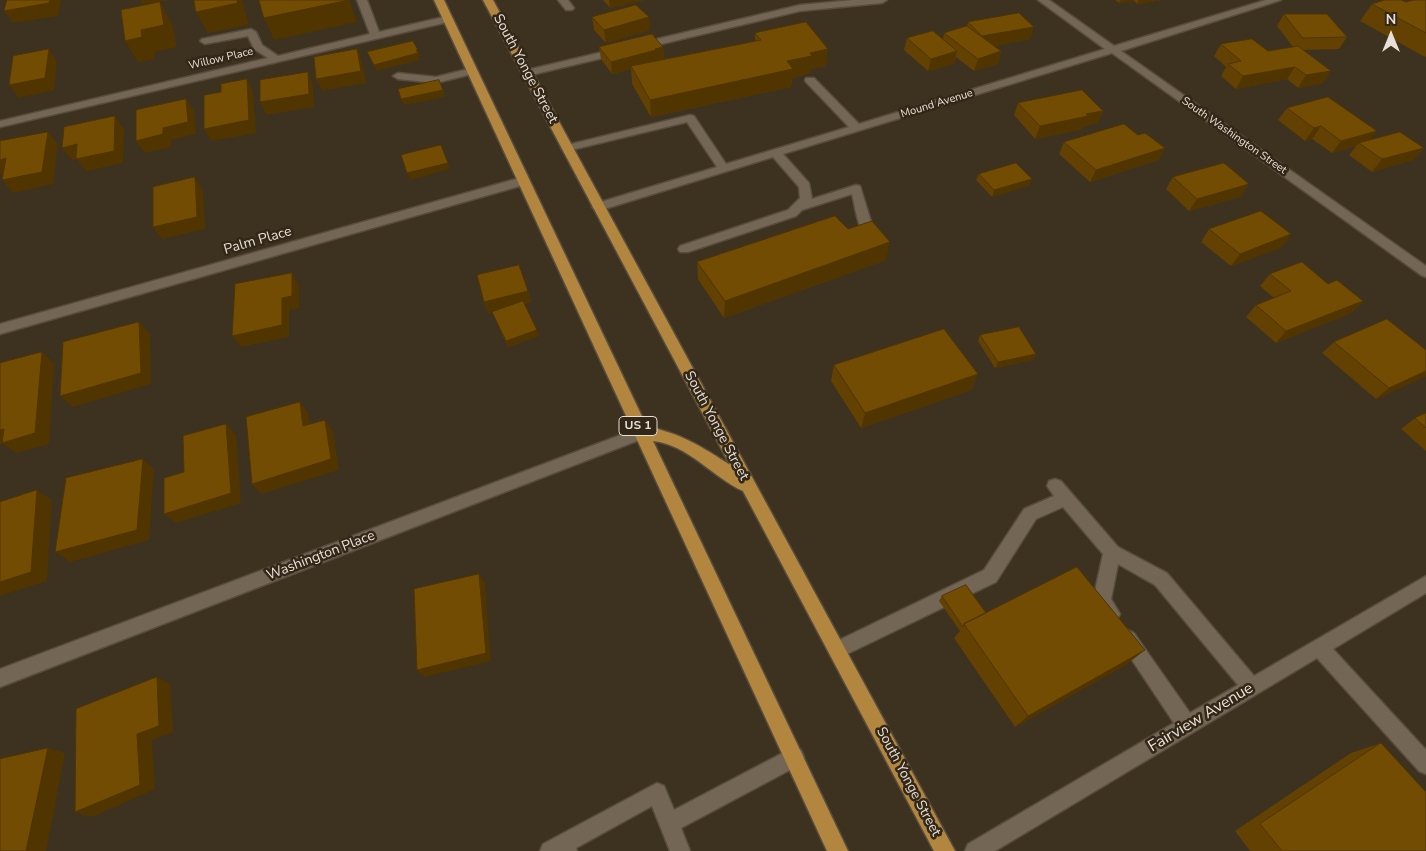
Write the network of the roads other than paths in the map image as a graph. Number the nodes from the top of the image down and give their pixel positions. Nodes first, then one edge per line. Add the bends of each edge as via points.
1 (362, 0) edge
2 (439, 0) edge
3 (488, 0) edge
4 (882, 0) edge
5 (1043, 0) edge
6 (1276, 0) edge
7 (448, 19) junction
8 (376, 36) junction
9 (205, 42) dead end
10 (1113, 50) junction
11 (276, 59) junction
12 (472, 71) junction
13 (527, 73) junction
14 (398, 76) dead end
15 (810, 80) edge
16 (0, 124) edge
17 (857, 128) junction
18 (567, 148) junction
19 (775, 153) junction
20 (724, 169) junction
21 (523, 181) junction
22 (598, 208) junction
23 (798, 208) junction
24 (684, 250) dead end
25 (886, 251) edge
26 (1426, 272) edge
27 (0, 329) edge
28 (642, 433) junction
29 (749, 488) junction
30 (1112, 552) junction
31 (1426, 584) edge
32 (1320, 648) junction
33 (837, 650) junction
34 (0, 678) edge
35 (1252, 687) junction
36 (1187, 726) junction
37 (794, 757) junction
38 (1426, 764) edge
39 (669, 823) junction
40 (560, 848) edge
41 (680, 851) edge
42 (838, 851) edge
43 (945, 851) edge
44 (975, 851) edge

1 - 8 street
2 - 7 main road, US 1
3 - 13 main road, South Yonge Street
4 - 13 street via 800,8
5 - 10 street, South Washington Street
6 - 10 street, Mound Avenue
7 - 8 street, Willow Place
7 - 12 main road, US 1
8 - 11 street, Willow Place
9 - 11 street via 251,32 258,47
10 - 17 street, Mound Avenue
10 - 26 street, South Washington Street
11 - 16 street, Willow Place
12 - 14 street via 436,80
12 - 21 main road, US 1
13 - 18 main road, South Yonge Street
15 - 17 street
17 - 19 street, Mound Avenue
18 - 20 street via 690,118
18 - 22 main road, South Yonge Street
19 - 20 street, Mound Avenue
19 - 23 street via 805,186 806,199
20 - 22 street, Mound Avenue
21 - 27 street, Palm Place
21 - 28 main road, US 1
22 - 29 main road, South Yonge Street
23 - 24 street via 792,213
23 - 25 street via 856,189 868,230
28 - 29 main road via 666,436 695,450
28 - 34 street, Washington Place
28 - 37 main road, US 1
29 - 33 main road, South Yonge Street
30 - 33 street via 1060,492 1030,514 990,576
30 - 35 street via 1161,579
30 - 36 street via 1102,600
31 - 32 street, Fairview Avenue
32 - 35 street, Fairview Avenue
32 - 38 street
33 - 43 main road, South Yonge Street
35 - 36 street, Fairview Avenue
36 - 44 street, Fairview Avenue
37 - 39 street
37 - 42 main road, US 1
39 - 40 street via 657,793
39 - 41 street

